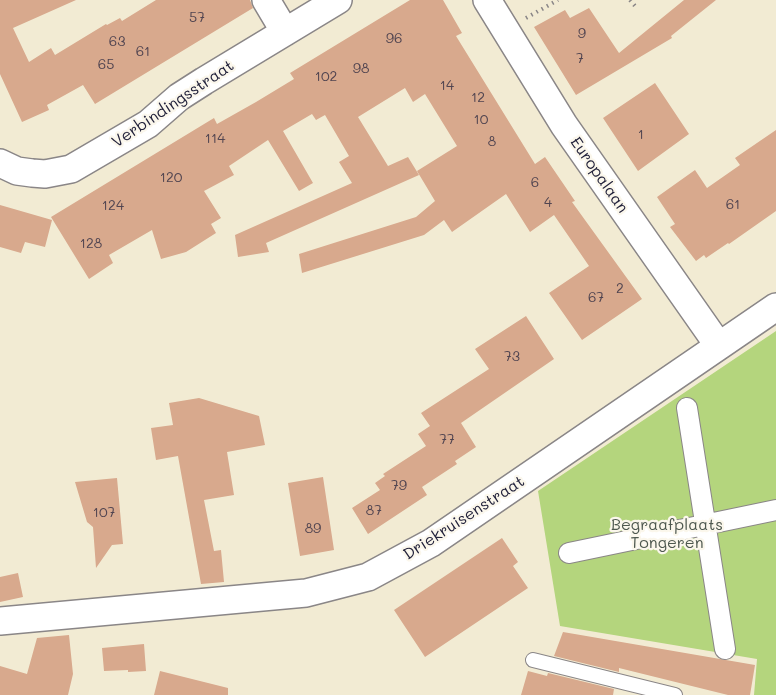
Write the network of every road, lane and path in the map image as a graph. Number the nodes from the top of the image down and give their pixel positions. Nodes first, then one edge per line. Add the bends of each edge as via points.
1 (266, 0) edge
2 (338, 0) edge
3 (487, 0) edge
4 (558, 0) edge
5 (630, 0) edge
6 (635, 6) dead end
7 (505, 31) junction
8 (285, 32) junction
9 (0, 164) edge
10 (776, 307) edge
11 (719, 346) junction
12 (687, 408) dead end
13 (776, 510) edge
14 (706, 525) junction
15 (568, 553) dead end
16 (0, 621) edge
17 (725, 649) dead end
18 (533, 660) dead end
19 (625, 689) edge
20 (675, 695) edge

1 - 8 street
2 - 8 street, Verbindingsstraat
3 - 7 street, Europalaan
4 - 7 path
5 - 6 path
7 - 11 street, Europalaan via 564,125
8 - 9 street, Verbindingsstraat via 179,98 148,124 71,168 45,174 17,171
10 - 11 street, Driekruisenstraat
11 - 16 street, Driekruisenstraat via 431,543 368,577 306,593
12 - 14 street
13 - 14 street
14 - 15 street
14 - 17 street
18 - 19 lane
19 - 20 lane

